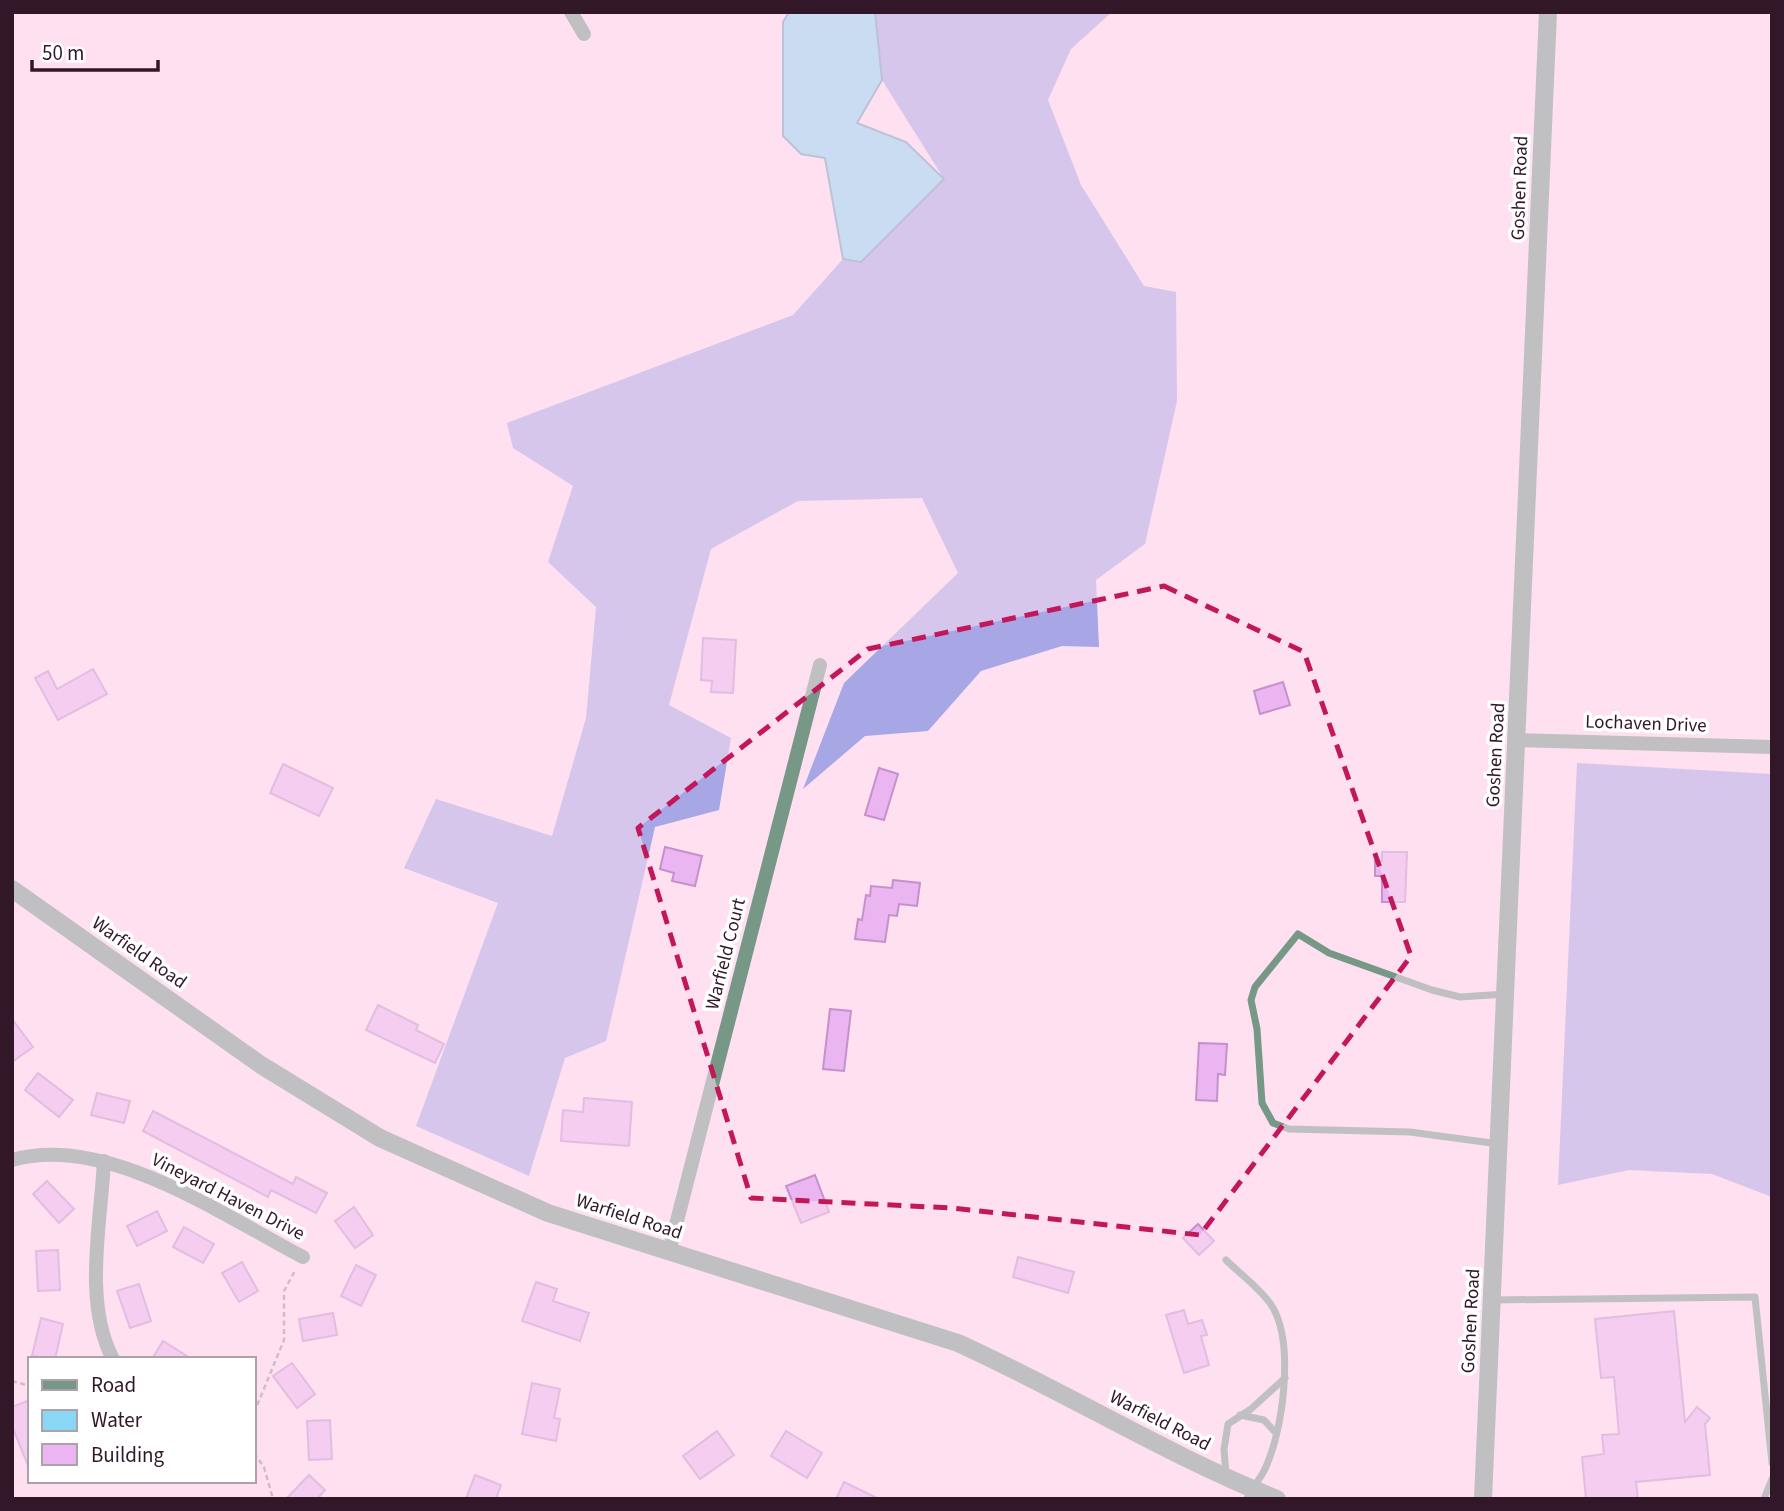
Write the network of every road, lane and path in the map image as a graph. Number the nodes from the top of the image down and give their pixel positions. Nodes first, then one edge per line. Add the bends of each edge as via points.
1 (571, 12) edge
2 (1548, 12) edge
3 (584, 34) dead end
4 (820, 665) dead end
5 (1518, 740) junction
6 (1772, 747) edge
7 (12, 889) edge
8 (1506, 994) junction
9 (1500, 1144) junction
10 (12, 1160) edge
11 (104, 1161) junction
12 (669, 1252) junction
13 (303, 1257) joint
14 (1226, 1260) dead end
15 (1493, 1300) junction
16 (112, 1357) edge
17 (1285, 1378) junction
18 (256, 1408) edge
19 (1240, 1415) junction
20 (1275, 1433) junction
21 (256, 1456) edge
22 (1772, 1464) edge
23 (1226, 1477) junction
24 (1772, 1479) edge
25 (1249, 1494) edge
26 (272, 1499) edge
27 (1277, 1499) edge
28 (1483, 1499) edge
29 (1764, 1499) edge

1 - 3 street
2 - 5 street, Goshen Road
4 - 12 street, Warfield Court
5 - 6 street, Lochaven Drive
5 - 8 street, Goshen Road
7 - 12 street, Warfield Road via 261,1065 380,1138 548,1213
8 - 9 street, Goshen Road
8 - 9 lane via 1460,997 1432,990 1329,953 1298,934 1255,987 1251,1000 1262,1103 1273,1123 1289,1129 1410,1132
9 - 15 street, Goshen Road
10 - 11 street, Vineyard Haven Drive via 46,1154
11 - 13 street, Vineyard Haven Drive via 146,1175
11 - 16 street via 96,1304
12 - 23 street, Warfield Road via 958,1343
13 - 18 path via 284,1291 284,1340
14 - 17 lane via 1271,1304 1280,1324
15 - 22 lane via 1755,1297
15 - 28 street, Goshen Road
17 - 19 lane
17 - 20 lane
19 - 20 lane via 1264,1420
19 - 23 lane via 1228,1424 1223,1449
20 - 25 lane via 1264,1470
21 - 26 path via 264,1467
23 - 25 street, Warfield Road
24 - 29 lane
25 - 27 street, Warfield Road

